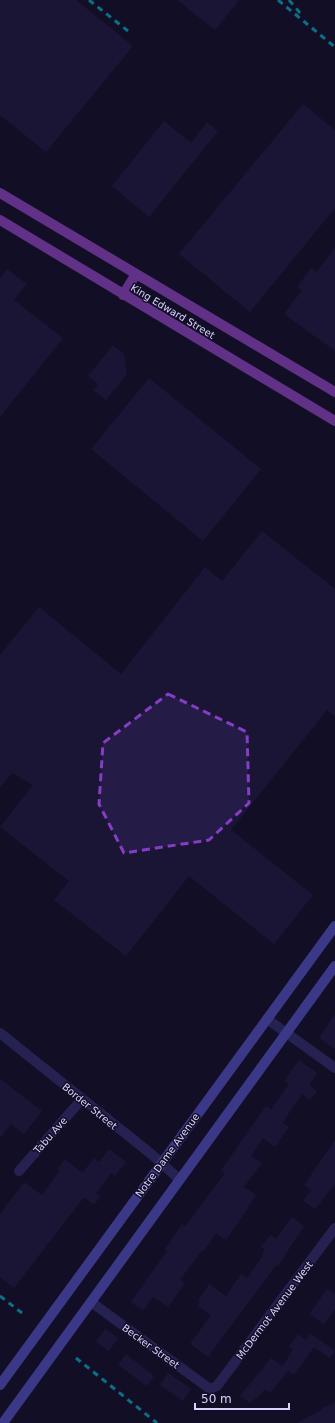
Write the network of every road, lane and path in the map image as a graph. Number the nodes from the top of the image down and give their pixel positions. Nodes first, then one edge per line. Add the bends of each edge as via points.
1 (0, 194) edge
2 (0, 220) edge
3 (136, 274) junction
4 (123, 295) junction
5 (335, 392) edge
6 (335, 421) edge
7 (335, 926) edge
8 (335, 966) edge
9 (267, 1019) junction
10 (0, 1033) edge
11 (287, 1033) junction
12 (335, 1068) edge
13 (82, 1098) junction
14 (162, 1163) junction
15 (19, 1171) dead end
16 (179, 1179) junction
17 (335, 1228) edge
18 (91, 1302) junction
19 (0, 1385) edge
20 (210, 1389) joint
21 (3, 1423) edge

1 - 3 main road, King Edward Street
2 - 4 main road, King Edward Street
3 - 4 main road
3 - 5 main road, King Edward Street
4 - 6 main road, King Edward Street
7 - 9 main road, Notre Dame Avenue
8 - 11 main road
9 - 11 street
9 - 14 main road, Notre Dame Avenue
10 - 13 street, Border Street
11 - 12 street
11 - 16 main road
13 - 14 street, Border Street
13 - 15 street, Tabu Ave
14 - 16 street, Border Street
14 - 19 main road, Notre Dame Avenue
16 - 18 main road
17 - 20 street, McDermot Avenue West via 217,1386
18 - 20 street, Becker Street
18 - 21 main road

